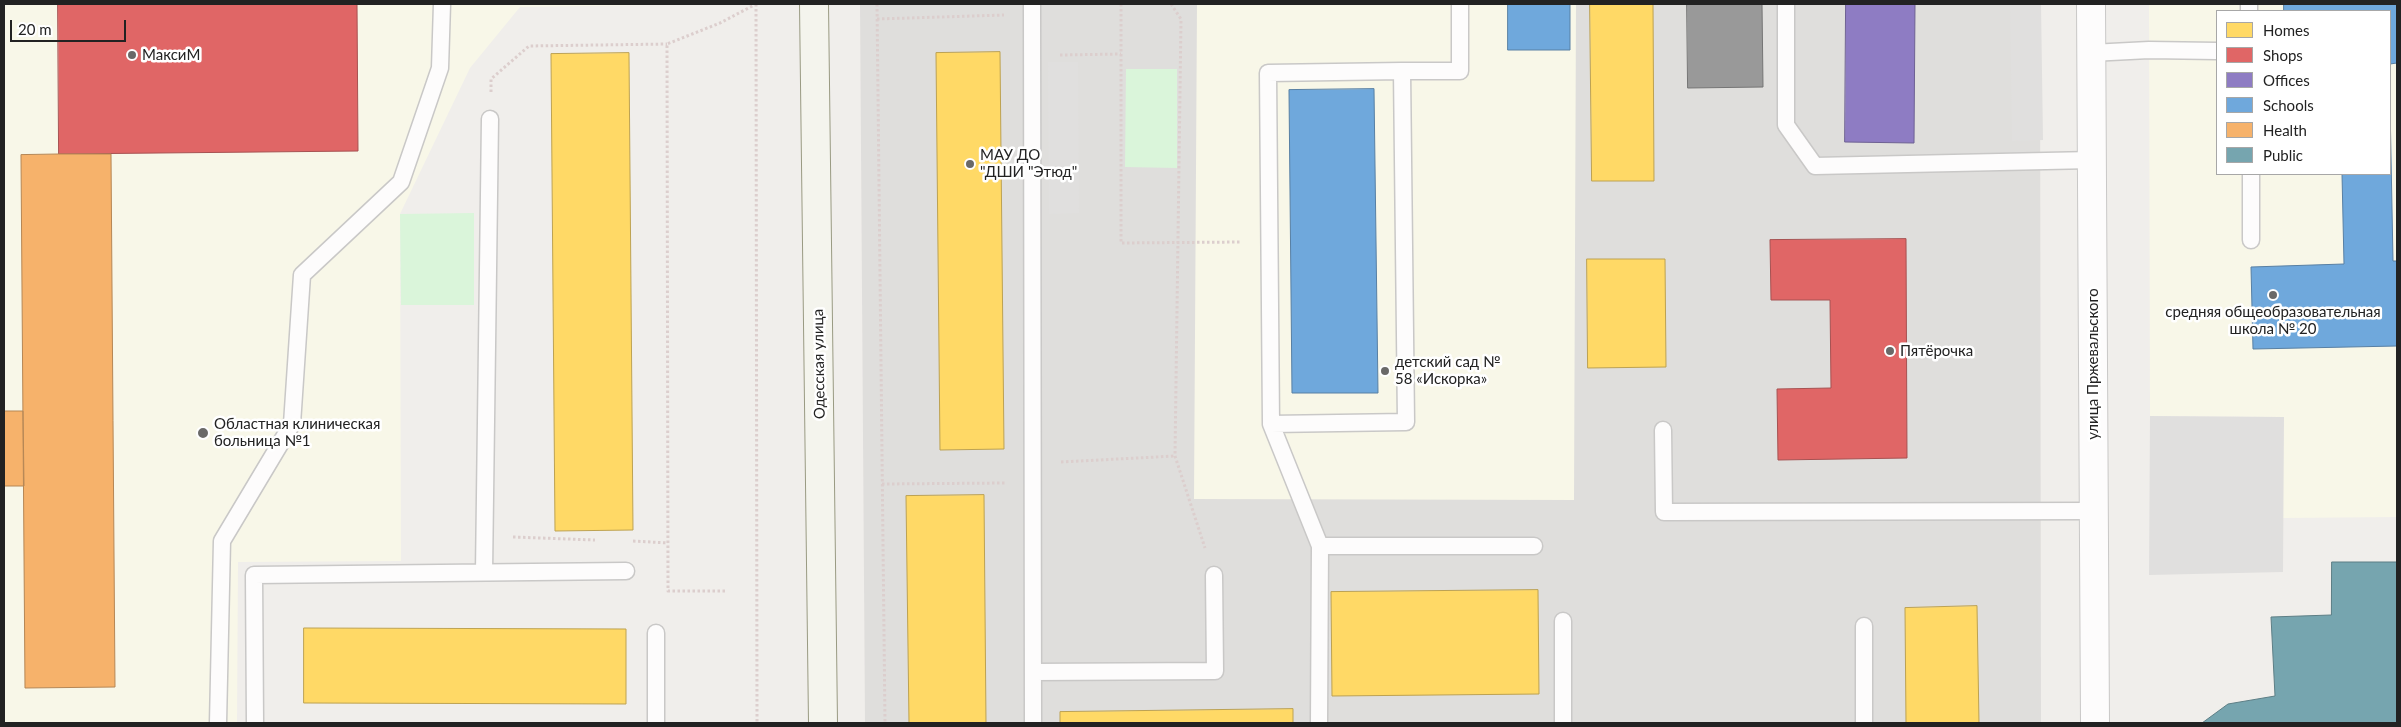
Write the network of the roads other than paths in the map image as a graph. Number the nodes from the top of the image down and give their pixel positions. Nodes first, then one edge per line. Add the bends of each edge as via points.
1 (442, 4) edge
2 (814, 4) edge
3 (1032, 4) edge
4 (1460, 4) edge
5 (1786, 4) edge
6 (2091, 4) edge
7 (2216, 51) edge
8 (2091, 53) junction
9 (1402, 71) junction
10 (490, 119) road end
11 (2092, 160) junction
12 (2251, 175) edge
13 (2251, 240) dead end
14 (1271, 424) junction
15 (1663, 430) dead end
16 (2094, 511) junction
17 (1320, 546) junction
18 (1534, 546) dead end
19 (626, 571) dead end
20 (484, 572) junction
21 (1214, 575) road end
22 (1563, 621) dead end
23 (1864, 626) dead end
24 (656, 633) dead end
25 (1033, 672) junction
26 (218, 723) edge
27 (256, 723) edge
28 (656, 723) edge
29 (823, 723) edge
30 (1034, 723) edge
31 (1320, 723) edge
32 (1563, 723) edge
33 (1864, 723) edge
34 (2095, 723) edge

1 - 26 lane via 440,68 400,182 302,274 292,424 222,541
2 - 29 street, Одесская улица
3 - 25 lane
4 - 9 lane via 1460,71
5 - 11 lane via 1786,125 1815,166
6 - 8 street, улица Пржевальского
7 - 8 lane
8 - 11 street, улица Пржевальского
9 - 14 lane via 1268,73
9 - 14 lane via 1406,422
10 - 20 lane
11 - 16 street, улица Пржевальского
12 - 13 lane
14 - 17 lane
15 - 16 lane via 1664,512
16 - 34 street, улица Пржевальского
17 - 18 lane
17 - 31 lane
19 - 20 lane
20 - 27 lane via 254,575
21 - 25 lane via 1215,671
22 - 32 lane
23 - 33 lane
24 - 28 lane
25 - 30 lane

